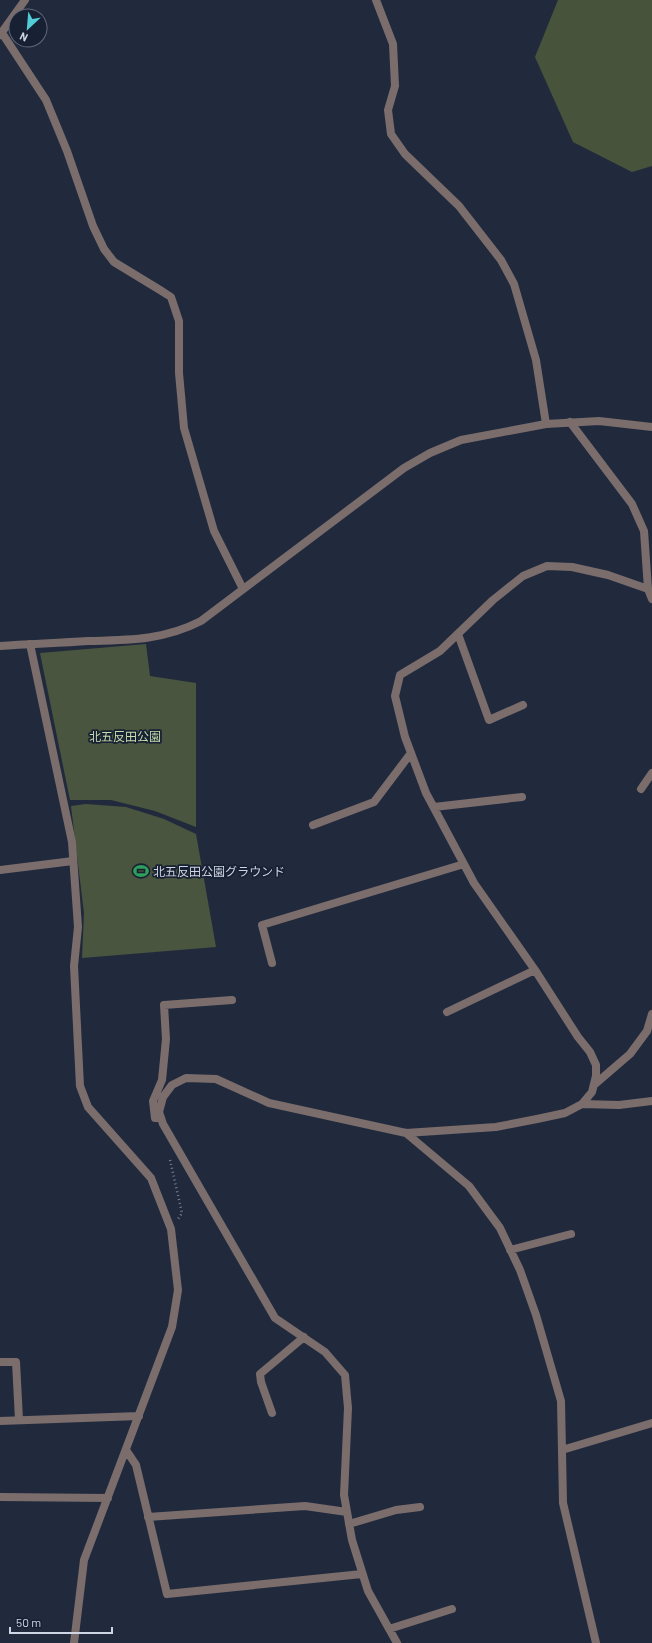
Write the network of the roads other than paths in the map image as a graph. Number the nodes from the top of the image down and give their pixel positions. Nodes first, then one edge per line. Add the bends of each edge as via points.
1 (25, 0) edge
2 (376, 0) edge
3 (1, 34) edge
4 (570, 422) junction
5 (546, 424) junction
6 (652, 427) edge
7 (243, 589) junction
8 (648, 589) junction
9 (652, 599) edge
10 (458, 634) junction
11 (30, 644) junction
12 (0, 646) edge
13 (523, 705) dead end
14 (411, 753) junction
15 (652, 773) edge
16 (641, 789) dead end
17 (522, 797) dead end
18 (434, 808) junction
19 (313, 825) dead end
20 (73, 861) junction
21 (464, 864) junction
22 (0, 870) edge
23 (272, 964) dead end
24 (535, 970) junction
25 (232, 1000) dead end
26 (447, 1012) dead end
27 (652, 1014) edge
28 (594, 1085) junction
29 (652, 1101) edge
30 (582, 1104) junction
31 (161, 1119) junction
32 (406, 1133) junction
33 (571, 1234) dead end
34 (510, 1250) junction
35 (304, 1338) junction
36 (0, 1362) edge
37 (272, 1412) dead end
38 (139, 1416) junction
39 (19, 1420) junction
40 (0, 1421) edge
41 (652, 1424) edge
42 (126, 1450) junction
43 (562, 1450) junction
44 (0, 1497) edge
45 (108, 1498) junction
46 (420, 1507) dead end
47 (347, 1512) junction
48 (148, 1517) junction
49 (349, 1524) junction
50 (362, 1574) junction
51 (452, 1609) dead end
52 (389, 1629) junction
53 (74, 1643) edge
54 (397, 1643) edge
55 (596, 1643) edge

1 - 3 street
2 - 5 street via 393,44 395,86 388,110 391,134 405,154 459,206 501,260 514,284 536,360
3 - 7 street via 46,100 104,249 114,262 171,297 179,321 179,373 184,428 214,531
4 - 5 street
4 - 6 street via 599,421
4 - 8 street via 632,504 644,531
5 - 7 street via 461,440 430,453 404,468
7 - 11 street via 201,621 184,630 163,636 130,640
8 - 9 street
8 - 10 street via 608,575 572,567 547,566 523,576 493,600
10 - 13 street via 489,720
10 - 14 street via 440,651 400,675 395,696
11 - 12 street
11 - 20 street via 72,842
14 - 18 street
14 - 19 street via 374,802
15 - 16 street
17 - 18 street
18 - 21 street
20 - 22 street
20 - 38 street via 78,927 74,966 80,1086 88,1107 152,1178 171,1229 178,1290 172,1327
21 - 23 street via 262,925
21 - 24 street via 474,883
24 - 26 street
24 - 28 street via 578,1038 590,1052 596,1065
25 - 31 street via 164,1005 166,1039 162,1080 153,1101 155,1118
27 - 28 street via 646,1032 630,1054
28 - 30 street via 592,1092
29 - 30 street via 619,1105
30 - 32 street via 565,1113 496,1127
31 - 32 street via 159,1112 163,1097 172,1085 186,1078 216,1079 269,1103
31 - 35 street via 275,1318
32 - 34 street via 469,1186 500,1228
33 - 34 street
34 - 43 street via 536,1315 561,1401
35 - 37 street via 260,1374
35 - 47 street via 325,1352 345,1375 348,1408 344,1495
36 - 39 street via 16,1362
38 - 39 street
38 - 42 street
39 - 40 street
41 - 43 street
42 - 45 street
42 - 48 street via 136,1465
43 - 55 street via 563,1503
44 - 45 street
45 - 53 street via 84,1560
46 - 49 street via 396,1510
47 - 48 street via 305,1506
47 - 49 street
48 - 50 street via 167,1594
49 - 50 street
50 - 52 street via 368,1591
51 - 52 street
52 - 54 street

